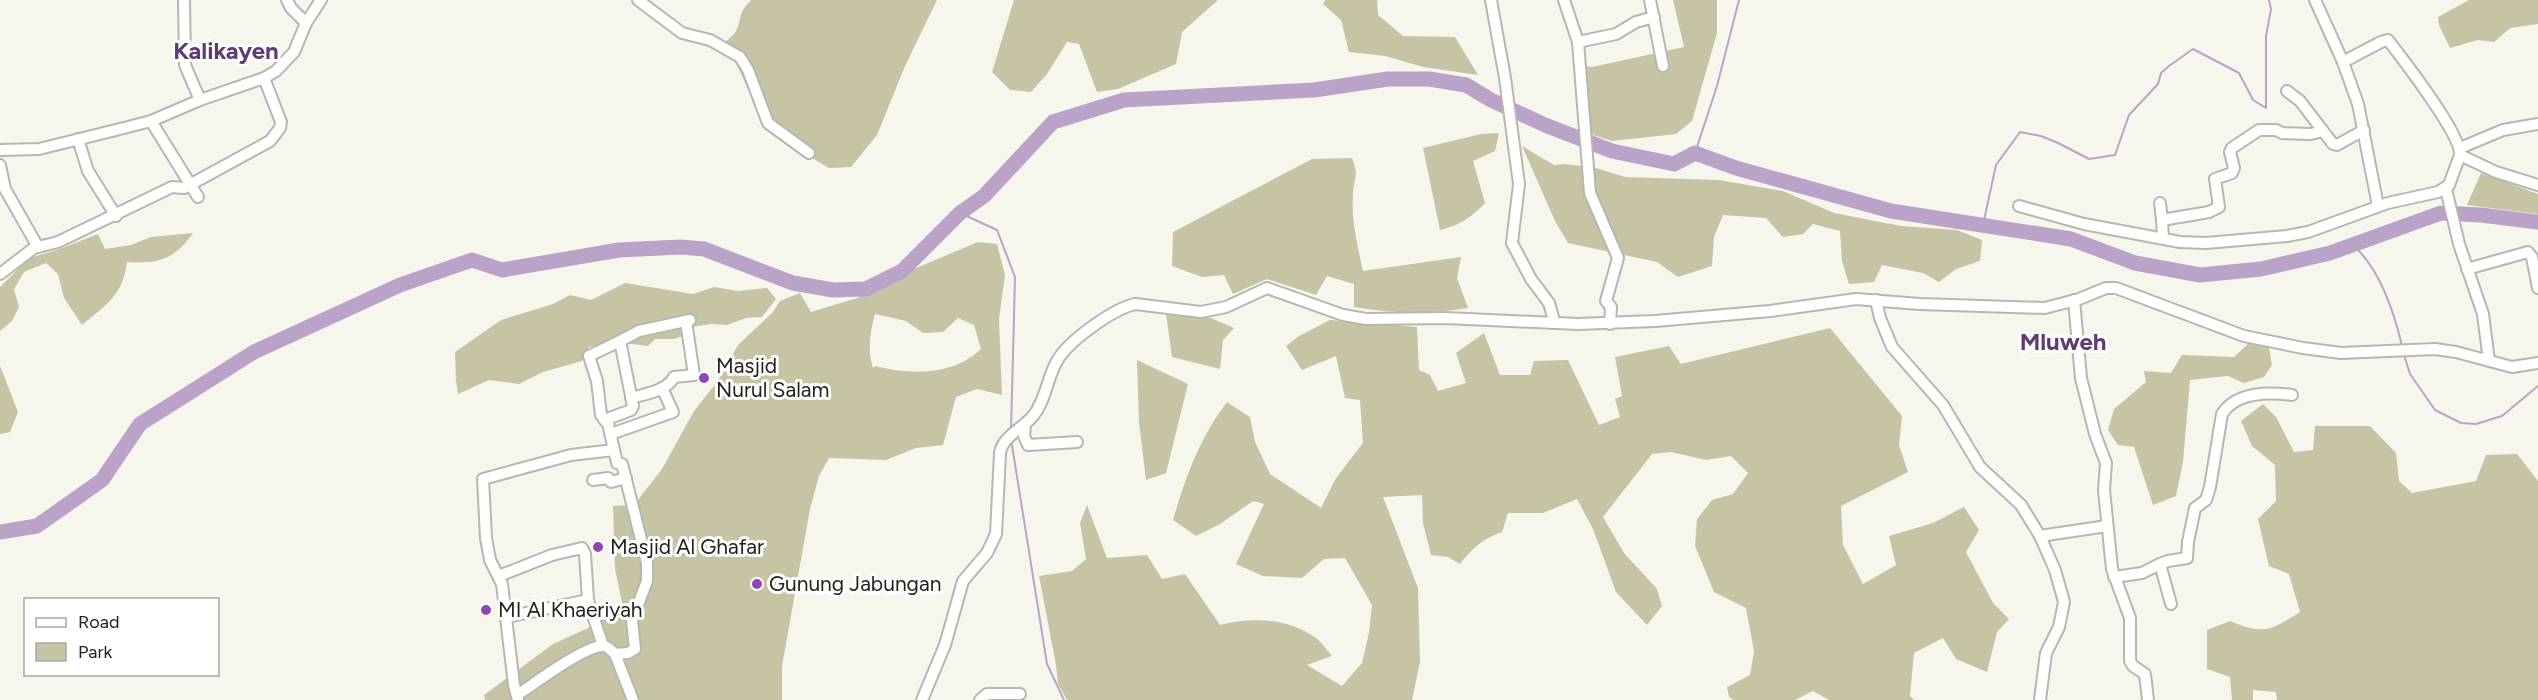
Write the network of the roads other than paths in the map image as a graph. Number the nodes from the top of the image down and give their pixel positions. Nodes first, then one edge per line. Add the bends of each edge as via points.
1 (184, 0) edge
2 (287, 0) edge
3 (321, 0) edge
4 (638, 0) edge
5 (1491, 0) edge
6 (1564, 0) edge
7 (1650, 0) edge
8 (2315, 0) edge
9 (1654, 17) junction
10 (306, 23) junction
11 (1578, 42) junction
12 (2343, 62) junction
13 (1663, 66) dead end
14 (264, 78) junction
15 (2287, 91) dead end
16 (200, 100) junction
17 (151, 121) junction
18 (2538, 124) edge
19 (2364, 130) junction
20 (2323, 131) junction
21 (78, 139) junction
22 (0, 150) edge
23 (2460, 151) junction
24 (809, 153) dead end
25 (0, 165) edge
26 (2535, 181) edge
27 (190, 184) junction
28 (2447, 193) junction
29 (198, 197) dead end
30 (2160, 203) dead end
31 (2019, 206) dead end
32 (2378, 206) junction
33 (116, 216) junction
34 (2162, 220) junction
35 (2163, 238) junction
36 (38, 247) junction
37 (2467, 269) junction
38 (0, 274) edge
39 (2538, 288) edge
40 (1876, 300) junction
41 (2074, 300) junction
42 (1552, 323) junction
43 (1610, 324) junction
44 (620, 340) junction
45 (2488, 361) junction
46 (2538, 363) edge
47 (662, 388) junction
48 (2292, 395) dead end
49 (631, 398) junction
50 (606, 422) junction
51 (1023, 426) junction
52 (611, 434) junction
53 (1077, 442) dead end
54 (614, 450) junction
55 (626, 478) junction
56 (593, 480) dead end
57 (2107, 526) junction
58 (2040, 536) junction
59 (2160, 564) junction
60 (499, 576) junction
61 (2114, 577) junction
62 (588, 600) junction
63 (2171, 604) dead end
64 (507, 617) junction
65 (603, 646) junction
66 (615, 654) junction
67 (1020, 694) dead end
68 (518, 698) edge
69 (633, 700) edge
70 (922, 700) edge
71 (980, 700) edge
72 (2040, 700) edge
73 (2148, 700) edge

1 - 16 street via 185,65
2 - 10 street
3 - 10 street
4 - 24 street via 682,33 710,40 740,57 768,123
5 - 42 street via 1519,190 1512,243 1549,303
6 - 11 street
7 - 9 street
8 - 12 street
9 - 11 street via 1616,34
9 - 13 street
10 - 14 street via 289,58
11 - 43 street via 1590,193 1618,258 1606,301 1611,307
12 - 19 street
12 - 23 street via 2388,40 2437,109
14 - 16 street
14 - 27 street via 280,118 280,128 270,141
15 - 20 street via 2301,101
16 - 17 street
17 - 21 street
17 - 27 street
18 - 23 street via 2503,130
19 - 20 street via 2337,145
19 - 32 street
20 - 34 street via 2312,134 2259,130 2232,148 2232,173 2215,179 2219,207
21 - 22 street via 39,149
21 - 33 street via 88,171
23 - 26 street via 2496,172
23 - 28 street
25 - 36 street via 5,189
27 - 29 street
27 - 33 street via 172,187
28 - 32 street
28 - 37 street
30 - 34 street
31 - 35 street via 2071,221
32 - 35 street via 2287,236 2206,243
33 - 36 street
34 - 35 street
36 - 38 street
37 - 39 street via 2528,252
37 - 45 street via 2486,324
40 - 41 street via 2039,308
40 - 43 street via 1849,299 1770,311
40 - 58 street via 1892,347 1943,405 1980,466 2021,505
41 - 45 street via 2115,288 2244,336 2303,348 2341,353 2407,349 2456,352
41 - 57 street via 2081,378 2106,463
42 - 43 street
42 - 51 street via 1366,319 1343,315 1267,288 1226,307 1201,312 1135,304 1119,309 1063,351 1041,404
44 - 47 street via 639,331 688,320 694,375 673,378
44 - 49 street
44 - 50 street via 584,357 597,381 601,415
45 - 46 street via 2512,367
47 - 49 street
47 - 52 street via 672,413
48 - 59 street via 2264,393 2225,408 2210,487 2206,500 2196,508 2187,558
49 - 50 street via 631,410
50 - 52 street
51 - 53 street via 1028,445
51 - 70 street via 1002,444 996,534 987,553 963,581 945,645
52 - 54 street
54 - 55 street
54 - 60 street via 571,455 483,479 486,538 492,566
55 - 56 street via 611,482 608,478
55 - 66 street via 645,551 647,580 632,621 635,649
57 - 58 street
57 - 61 street
58 - 72 street via 2064,602 2059,627 2046,653
59 - 61 street via 2142,573
59 - 63 street
60 - 62 street via 557,553 582,549
60 - 64 street
61 - 73 street via 2129,613 2130,661 2145,674
62 - 64 street
62 - 65 street
64 - 68 street
65 - 66 street
65 - 68 street via 569,661
66 - 69 street
67 - 71 street via 987,694

